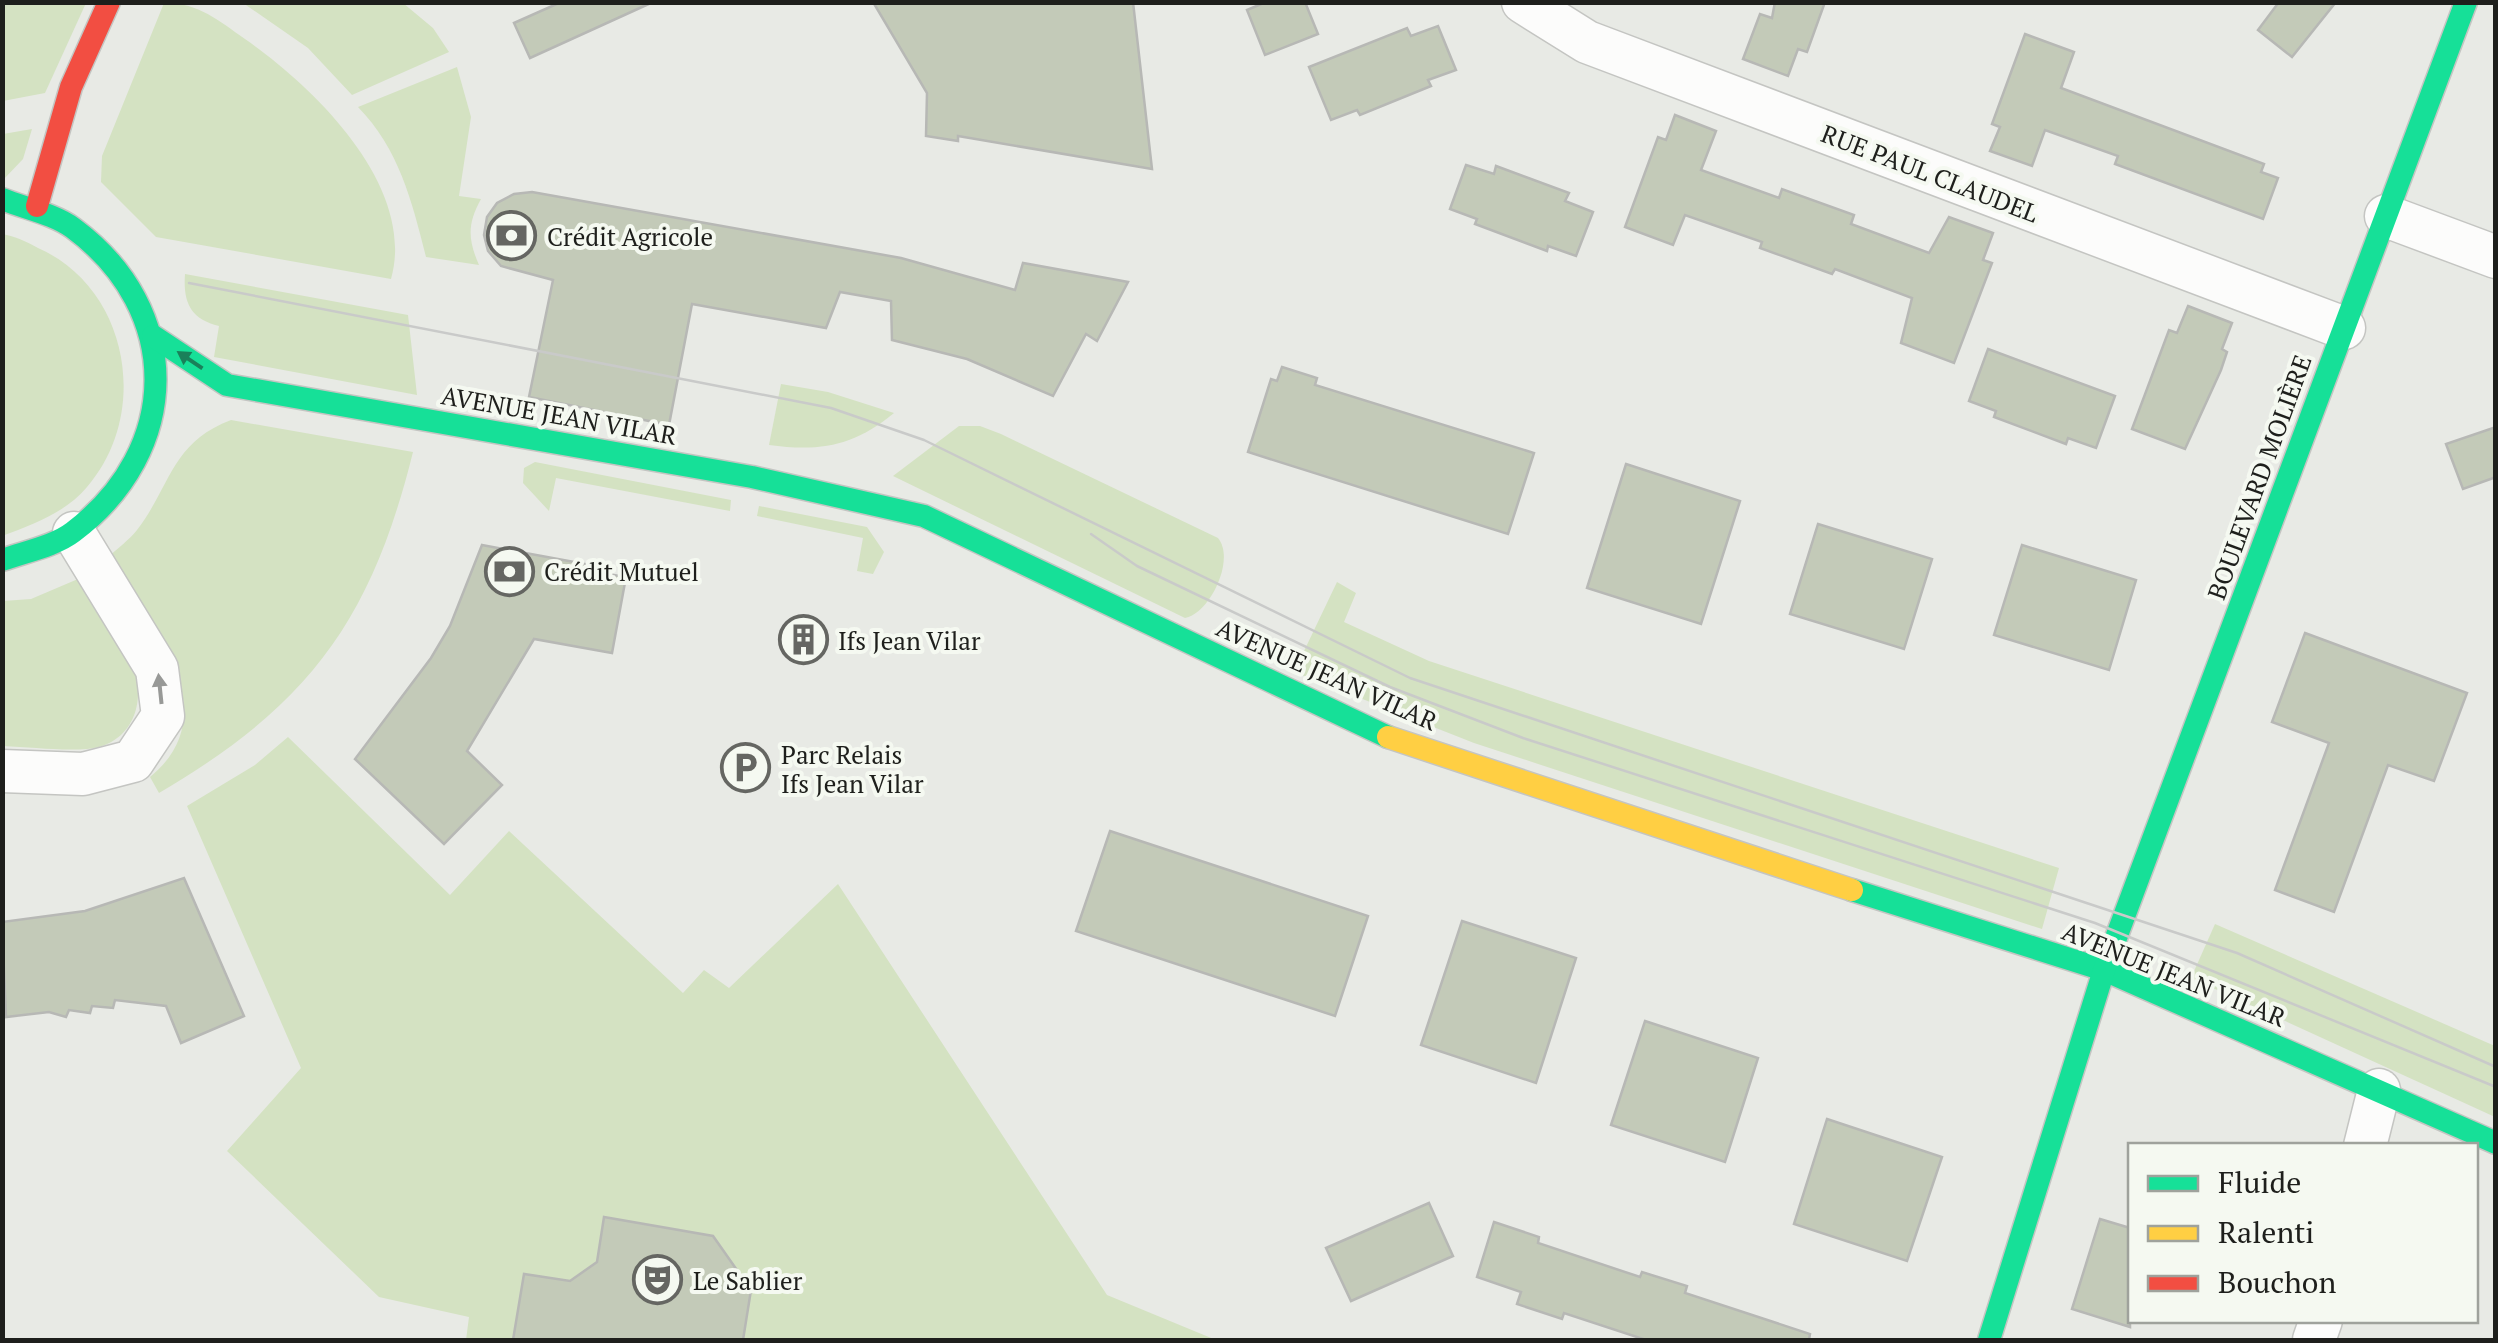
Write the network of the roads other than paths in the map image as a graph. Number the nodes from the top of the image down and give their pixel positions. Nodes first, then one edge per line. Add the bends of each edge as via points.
1 (108, 2) edge
2 (1523, 2) edge
3 (2466, 2) edge
4 (2, 198) edge
5 (38, 206) junction
6 (2386, 216) junction
7 (2496, 256) edge
8 (2344, 328) junction
9 (153, 336) junction
10 (227, 385) junction
11 (204, 403) dead end
12 (176, 424) dead end
13 (145, 448) junction
14 (74, 533) junction
15 (2, 560) edge
16 (2, 771) edge
17 (2104, 970) junction
18 (2379, 1090) junction
19 (2366, 1143) edge
20 (2496, 1143) edge
21 (1989, 1340) edge

1 - 5 main road via 71,87
2 - 8 street, RUE PAUL CLAUDEL via 1587,42
3 - 6 main road, BOULEVARD MOLIÈRE
4 - 5 main road
5 - 9 main road via 109,254 136,291
6 - 7 street
6 - 8 main road, BOULEVARD MOLIÈRE
8 - 17 main road, BOULEVARD MOLIÈRE
10 -> 9 main road, AVENUE JEAN VILAR
9 - 13 main road via 158,374
10 - 11 main road
10 - 17 main road, AVENUE JEAN VILAR via 752,478 924,516 1392,738
12 - 13 main road
13 - 14 main road via 104,509
14 - 15 main road
16 -> 14 street via 83,774 133,761 162,716 157,670
17 - 18 main road, AVENUE JEAN VILAR
17 - 21 main road, BOULEVARD MOLIÈRE
18 - 19 street
18 - 20 main road, AVENUE JEAN VILAR

